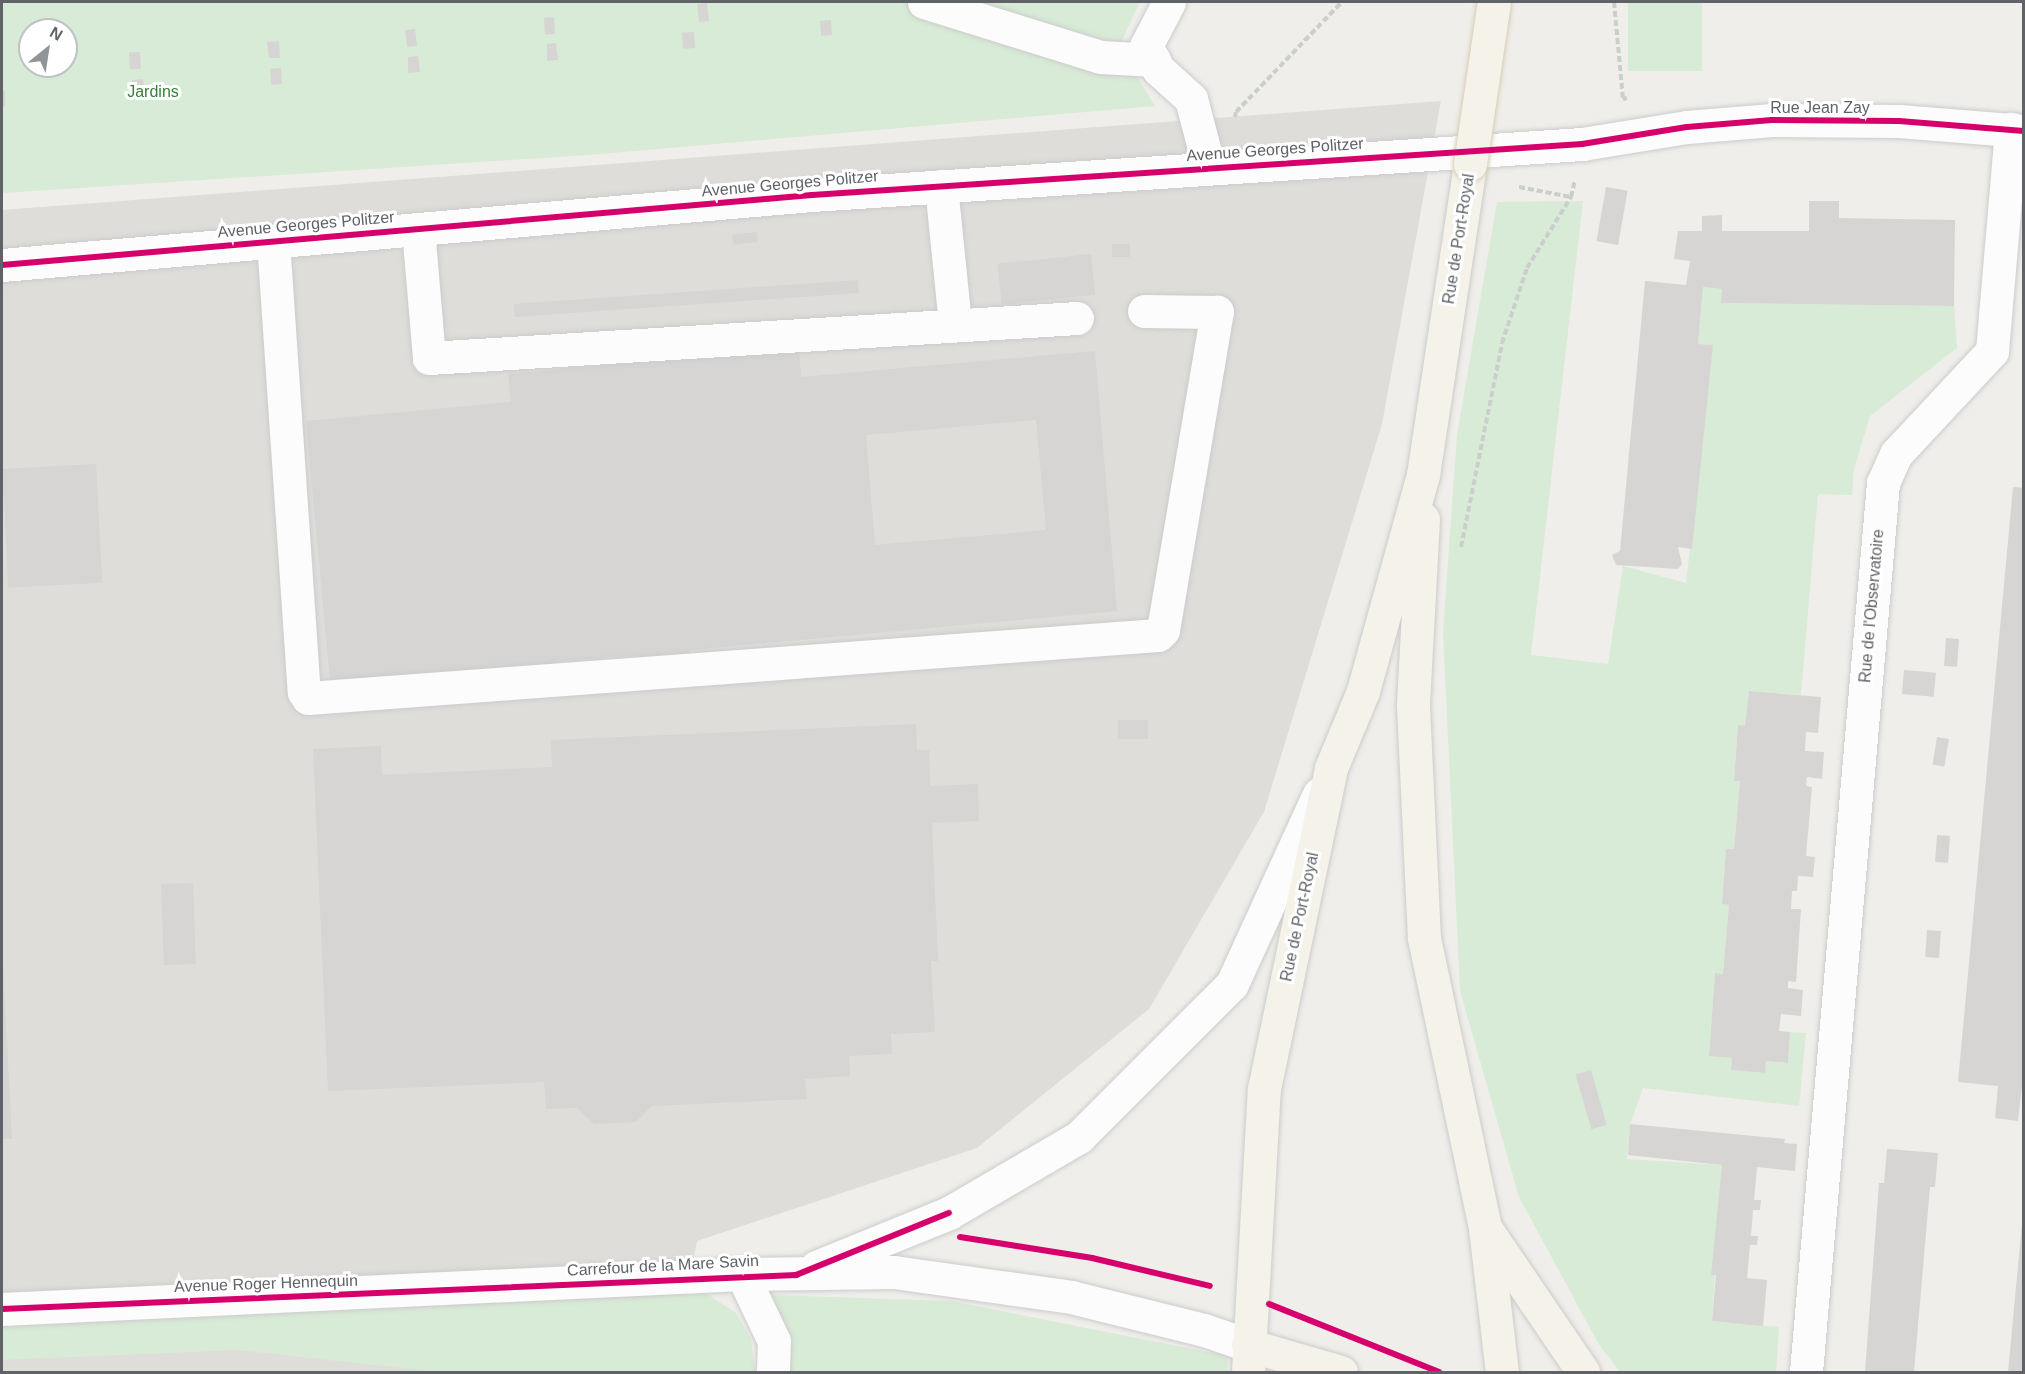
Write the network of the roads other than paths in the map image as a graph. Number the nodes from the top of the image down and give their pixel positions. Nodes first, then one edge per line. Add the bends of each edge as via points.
1 (924, 2) edge
2 (1169, 2) edge
3 (1494, 2) edge
4 (1154, 60) junction
5 (2017, 130) edge
6 (1580, 158) joint
7 (1222, 167) junction
8 (941, 186) junction
9 (418, 229) junction
10 (273, 241) junction
11 (2, 265) edge
12 (1144, 311) dead end
13 (1077, 318) dead end
14 (955, 323) junction
15 (1423, 476) junction
16 (1331, 768) junction
17 (1485, 1228) junction
18 (742, 1274) junction
19 (796, 1275) junction
20 (532, 1286) joint
21 (2, 1309) edge
22 (1248, 1359) edge
23 (773, 1372) edge
24 (1341, 1372) edge
25 (1502, 1372) edge
26 (1583, 1372) edge
27 (1806, 1372) edge

1 - 4 street via 1101,57
2 - 4 street via 1146,46
3 - 15 main road, Rue de Port-Royal, bridge
4 - 7 street via 1191,99
5 - 6 street, Rue Jean Zay via 1899,121 1772,120 1687,127
5 - 27 street, Rue de l'Observatoire via 1992,351 1896,454 1883,483
6 - 7 street, Avenue Georges Politzer
7 - 8 street, Avenue Georges Politzer
8 - 9 street, Avenue Georges Politzer
8 - 14 street
9 - 10 street, Avenue Georges Politzer
9 - 14 street via 429,358
10 - 11 street, Avenue Georges Politzer
10 - 12 street via 304,692 308,698 1158,635 1163,630 1217,312
13 - 14 street
15 - 16 main road, Rue de Port-Royal via 1363,691
15 - 17 main road, Rue de Port-Royal via 1423,557 1413,706 1424,938
16 - 19 street via 1232,984 1079,1137 949,1213
16 - 22 main road, Rue de Port-Royal via 1264,1089
17 - 25 main road, Rue de Port-Royal
17 - 26 main road
18 - 19 street, Carrefour de la Mare Savin
18 - 20 street, Carrefour de la Mare Savin
18 - 23 street via 774,1341
19 - 22 street, Carrefour de la Mare Savin via 894,1272 1071,1297 1204,1330
20 - 21 street, Avenue Roger Hennequin
22 - 24 main road, Carrefour de la Mare Savin

